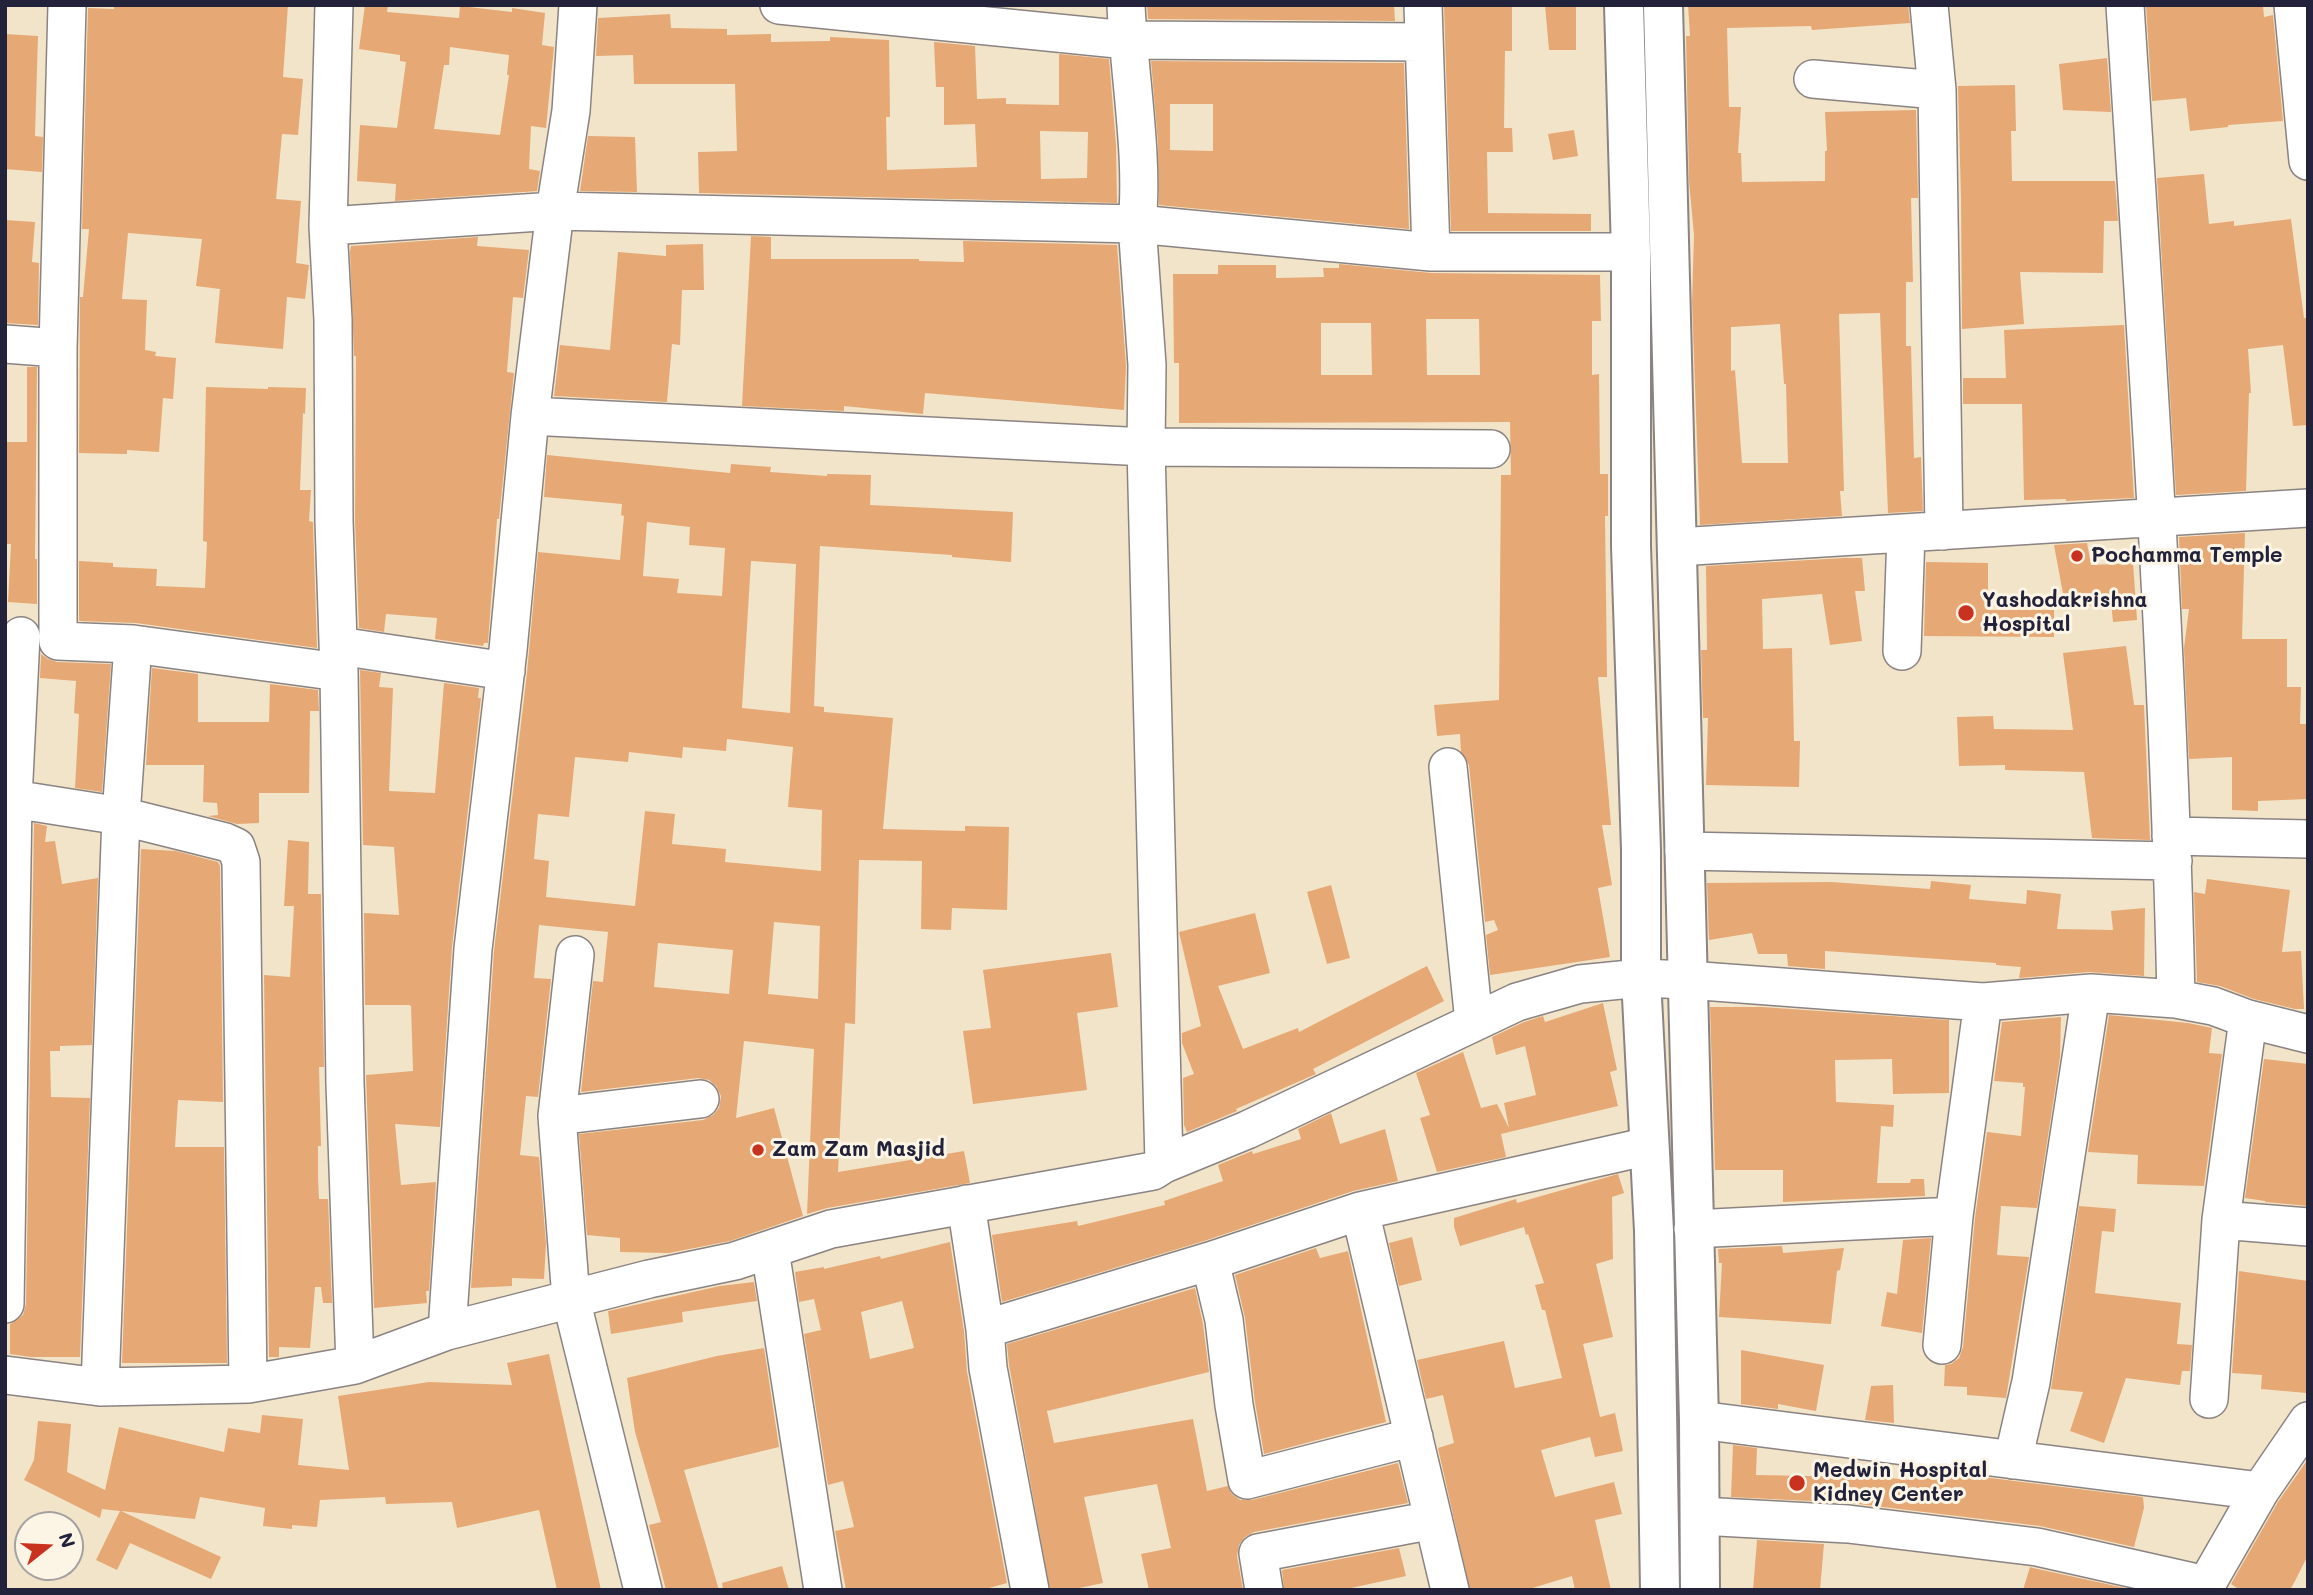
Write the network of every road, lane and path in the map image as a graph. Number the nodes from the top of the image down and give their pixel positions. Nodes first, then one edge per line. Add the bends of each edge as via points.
1 (66, 5) edge
2 (334, 5) edge
3 (578, 5) edge
4 (779, 5) edge
5 (1423, 5) edge
6 (1624, 5) edge
7 (1662, 5) edge
8 (1929, 5) edge
9 (2124, 5) edge
10 (2293, 5) edge
11 (1127, 22) edge
12 (1424, 43) junction
13 (1813, 79) dead end
14 (1937, 90) junction
15 (2308, 160) edge
16 (555, 211) junction
17 (1137, 224) junction
18 (328, 226) junction
19 (1431, 252) junction
20 (1631, 253) junction
21 (5, 344) edge
22 (58, 348) junction
23 (530, 416) junction
24 (1146, 447) junction
25 (1491, 449) dead end
26 (2308, 508) edge
27 (2158, 517) junction
28 (1944, 531) junction
29 (1906, 533) junction
30 (1677, 547) junction
31 (13, 635) edge
32 (58, 641) junction
33 (133, 644) junction
34 (1902, 651) dead end
35 (339, 659) junction
36 (506, 671) junction
37 (1448, 767) dead end
38 (9, 798) edge
39 (121, 816) junction
40 (2308, 839) edge
41 (2172, 848) junction
42 (1684, 851) junction
43 (575, 956) dead end
44 (1642, 978) junction
45 (1688, 980) junction
46 (2091, 993) junction
47 (2176, 999) junction
48 (1983, 1002) junction
49 (2248, 1018) junction
50 (1474, 1022) junction
51 (2308, 1034) edge
52 (700, 1099) dead end
53 (557, 1116) junction
54 (1649, 1146) junction
55 (1164, 1164) junction
56 (966, 1203) junction
57 (1360, 1212) junction
58 (1954, 1216) junction
59 (2221, 1220) junction
60 (2308, 1227) edge
61 (1693, 1229) junction
62 (770, 1250) junction
63 (1210, 1261) junction
64 (571, 1299) junction
65 (5, 1304) edge
66 (985, 1329) junction
67 (447, 1331) junction
68 (1942, 1345) dead end
69 (355, 1365) junction
70 (5, 1374) edge
71 (248, 1384) junction
72 (100, 1387) junction
73 (2208, 1399) dead end
74 (1699, 1420) junction
75 (2308, 1422) edge
76 (1414, 1437) junction
77 (2013, 1460) junction
78 (2260, 1491) junction
79 (1700, 1516) junction
80 (1433, 1520) junction
81 (2203, 1587) edge
82 (643, 1590) edge
83 (823, 1590) edge
84 (1030, 1590) edge
85 (1264, 1590) edge
86 (1450, 1590) edge
87 (1660, 1590) edge
88 (1700, 1590) edge

1 - 22 street
2 - 18 street
3 - 16 street via 571,111
4 - 11 street
5 - 12 street
6 - 20 main road
7 - 30 main road
8 - 14 street
9 - 27 street
10 - 15 street
11 - 12 street
11 - 17 street
12 - 19 street
13 - 14 street
14 - 28 street
16 - 17 street
16 - 18 street
16 - 23 street
17 - 19 street
17 - 24 street via 1147,365
18 - 35 street
19 - 20 street
20 - 44 main road via 1631,546
21 - 22 street
22 - 32 street
23 - 24 street
23 - 36 street
24 - 25 street
24 - 55 street
26 - 27 street
27 - 28 street
27 - 41 street
28 - 29 street
29 - 30 street
29 - 34 street
30 - 42 main road
31 - 32 street
31 - 38 street
32 - 33 street
33 - 35 street
33 - 39 street
35 - 36 street
35 - 69 street via 345,1083
36 - 67 street via 473,948
37 - 50 street
38 - 39 street
38 - 65 street
39 - 71 street via 225,842 236,847 241,862
39 - 72 street
40 - 41 street
41 - 42 street
41 - 47 street
42 - 45 main road
43 - 53 street
44 - 45 street
44 - 50 street via 1580,984 1517,1002
44 - 54 main road
45 - 48 street
45 - 61 main road
46 - 47 street
46 - 48 street
46 - 77 street via 2031,1382
47 - 49 street
48 - 58 street
49 - 51 street
49 - 59 street
50 - 55 street via 1247,1130
52 - 53 street
53 - 64 street
54 - 57 street
54 - 87 main road
55 - 56 street via 1153,1171
56 - 62 street via 831,1229
56 - 66 street
57 - 63 street
57 - 76 street
58 - 61 street
58 - 68 street
59 - 60 street
59 - 73 street
61 - 74 main road
62 - 64 street
62 - 83 street
63 - 66 street
63 - 76 street via 1224,1320 1247,1480
64 - 67 street
64 - 82 street
66 - 84 street via 988,1368
67 - 69 street
69 - 71 street
70 - 72 street
71 - 72 street
74 - 77 street
74 - 79 main road
75 - 78 street
76 - 80 street
77 - 78 street
78 - 81 street
79 - 81 street via 1848,1524 2037,1548
79 - 88 main road
80 - 85 street via 1258,1553
80 - 86 street

